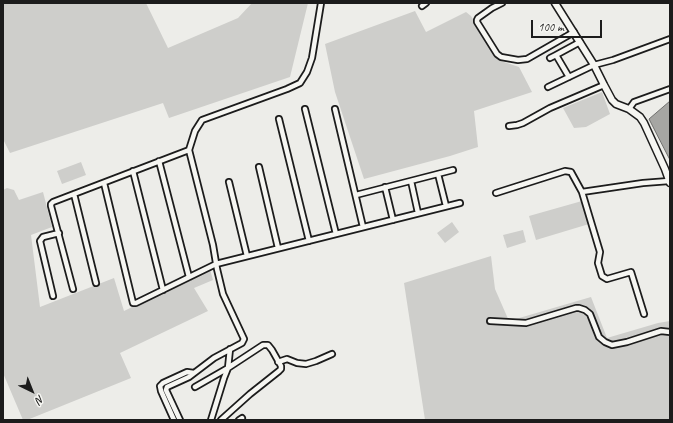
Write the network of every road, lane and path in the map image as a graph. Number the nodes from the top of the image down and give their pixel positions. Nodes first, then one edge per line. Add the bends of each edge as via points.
1 (321, 3) edge
2 (502, 3) edge
3 (554, 3) edge
4 (574, 32) junction
5 (670, 39) edge
6 (580, 42) junction
7 (556, 55) junction
8 (550, 58) dead end
9 (594, 65) junction
10 (569, 77) junction
11 (604, 85) junction
12 (548, 87) dead end
13 (670, 89) edge
14 (305, 109) dead end
15 (335, 109) dead end
16 (628, 109) junction
17 (279, 119) dead end
18 (509, 126) dead end
19 (189, 150) junction
20 (159, 161) junction
21 (259, 167) dead end
22 (453, 170) dead end
23 (133, 172) junction
24 (438, 174) junction
25 (411, 181) junction
26 (230, 182) dead end
27 (670, 182) edge
28 (104, 183) junction
29 (385, 187) junction
30 (582, 192) junction
31 (496, 193) dead end
32 (74, 194) junction
33 (356, 195) junction
34 (460, 203) dead end
35 (446, 206) junction
36 (418, 213) junction
37 (393, 220) junction
38 (363, 227) junction
39 (58, 233) junction
40 (336, 234) junction
41 (310, 240) junction
42 (278, 248) junction
43 (247, 256) junction
44 (216, 264) junction
45 (189, 277) junction
46 (96, 283) dead end
47 (73, 289) dead end
48 (163, 290) junction
49 (53, 296) dead end
50 (644, 314) dead end
51 (490, 321) dead end
52 (670, 332) edge
53 (230, 349) junction
54 (332, 354) dead end
55 (278, 362) junction
56 (228, 368) junction
57 (194, 373) junction
58 (195, 387) dead end
59 (174, 420) edge
60 (180, 420) edge
61 (211, 420) edge
62 (221, 420) edge

1 - 19 street via 312,58 300,83 202,120 195,131
2 - 4 street via 477,20 501,57 527,59
3 - 4 main road
4 - 6 main road
5 - 9 street
6 - 7 street
6 - 9 main road
7 - 8 street
7 - 10 street
9 - 10 street
9 - 11 main road
10 - 12 street
11 - 16 main road via 612,100
11 - 18 street via 550,108 523,123
13 - 16 street via 634,102
14 - 40 street
15 - 33 street
16 - 27 main road via 644,122
17 - 41 street
19 - 20 street
19 - 44 street
20 - 23 street
20 - 45 street
21 - 42 street
22 - 24 street
23 - 28 street
23 - 48 street
24 - 25 street
24 - 35 street
25 - 29 street
25 - 36 street
26 - 43 street
27 - 30 street via 643,183
28 - 32 street
28 - 48 street via 133,303
29 - 33 street
29 - 37 street
30 - 31 street via 571,172 565,171
30 - 50 street via 600,252 598,263 602,276 608,279 631,272
32 - 39 street via 51,204
32 - 46 street
33 - 38 street
34 - 35 street
35 - 36 street
36 - 37 street
37 - 38 street
38 - 40 street
39 - 47 street
39 - 49 street via 40,241
40 - 41 street
41 - 42 street
42 - 43 street
43 - 44 street
44 - 45 street
44 - 53 street via 223,294 244,339 242,343
45 - 48 street
51 - 52 street via 526,323 579,308 590,314 599,336 612,345 661,331
53 - 56 street
53 - 57 street
54 - 55 street via 306,364 296,363 287,358
55 - 56 street via 272,350 264,344
55 - 62 street via 281,368 279,371
56 - 58 street
56 - 61 street
57 - 59 street via 187,372 163,382 160,386
57 - 60 street via 167,387 166,390

